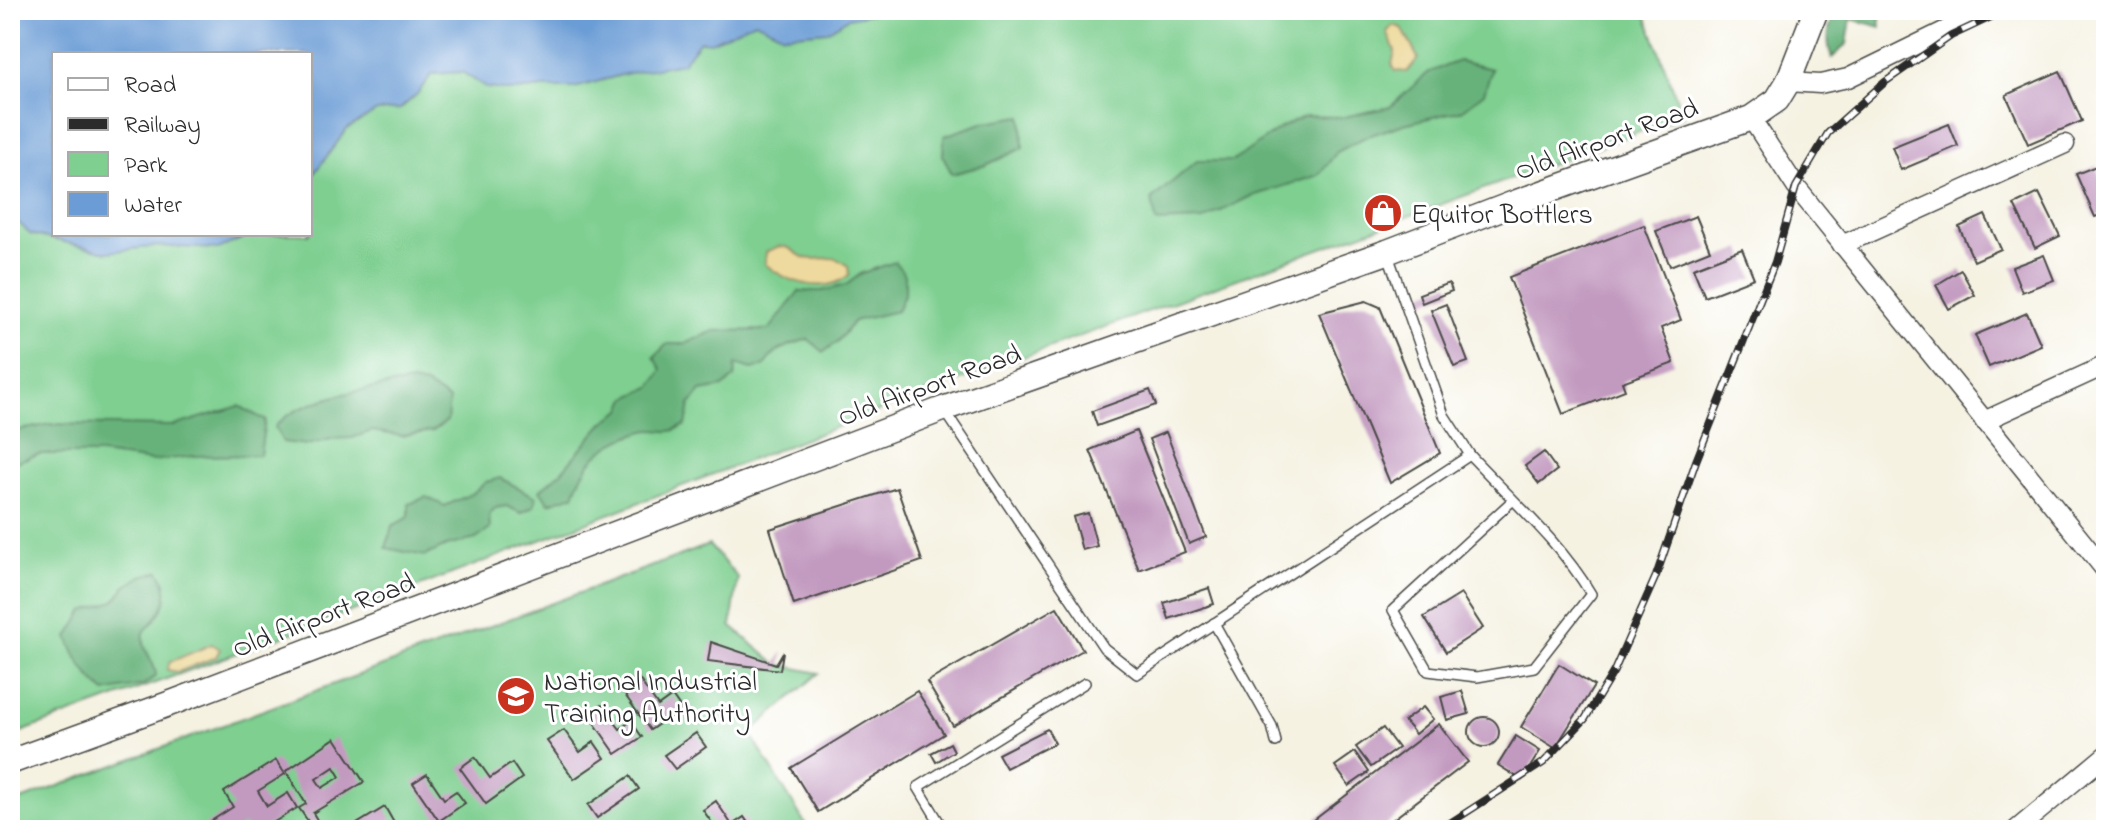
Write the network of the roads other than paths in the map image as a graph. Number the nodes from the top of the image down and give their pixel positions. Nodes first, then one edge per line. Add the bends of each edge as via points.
1 (1816, 10) edge
2 (1984, 11) edge
3 (1788, 82) junction
4 (1751, 118) junction
5 (2065, 144) dead end
6 (1842, 245) junction
7 (1387, 252) junction
8 (2106, 365) edge
9 (943, 409) junction
10 (1984, 421) junction
11 (1470, 455) junction
12 (1512, 501) junction
13 (2106, 571) edge
14 (1214, 623) junction
15 (1085, 683) dead end
16 (1276, 742) dead end
17 (2106, 755) edge
18 (10, 762) edge
19 (944, 830) edge
20 (2016, 830) edge

1 - 3 main road, Old Airport Road
2 - 3 street via 1848,78 1820,84
3 - 4 main road, Old Airport Road via 1777,100
4 - 6 street
4 - 7 main road, Old Airport Road
5 - 6 street
6 - 10 street
7 - 9 main road, Old Airport Road
7 - 11 lane via 1444,415
8 - 10 street
9 - 14 lane via 1104,648 1137,674
9 - 18 main road, Old Airport Road
10 - 13 street
11 - 12 lane
11 - 14 lane
12 - 12 lane via 1579,572 1591,594 1534,667 1477,677 1428,671 1393,610
14 - 16 lane
15 - 19 lane via 918,787
17 - 20 street

